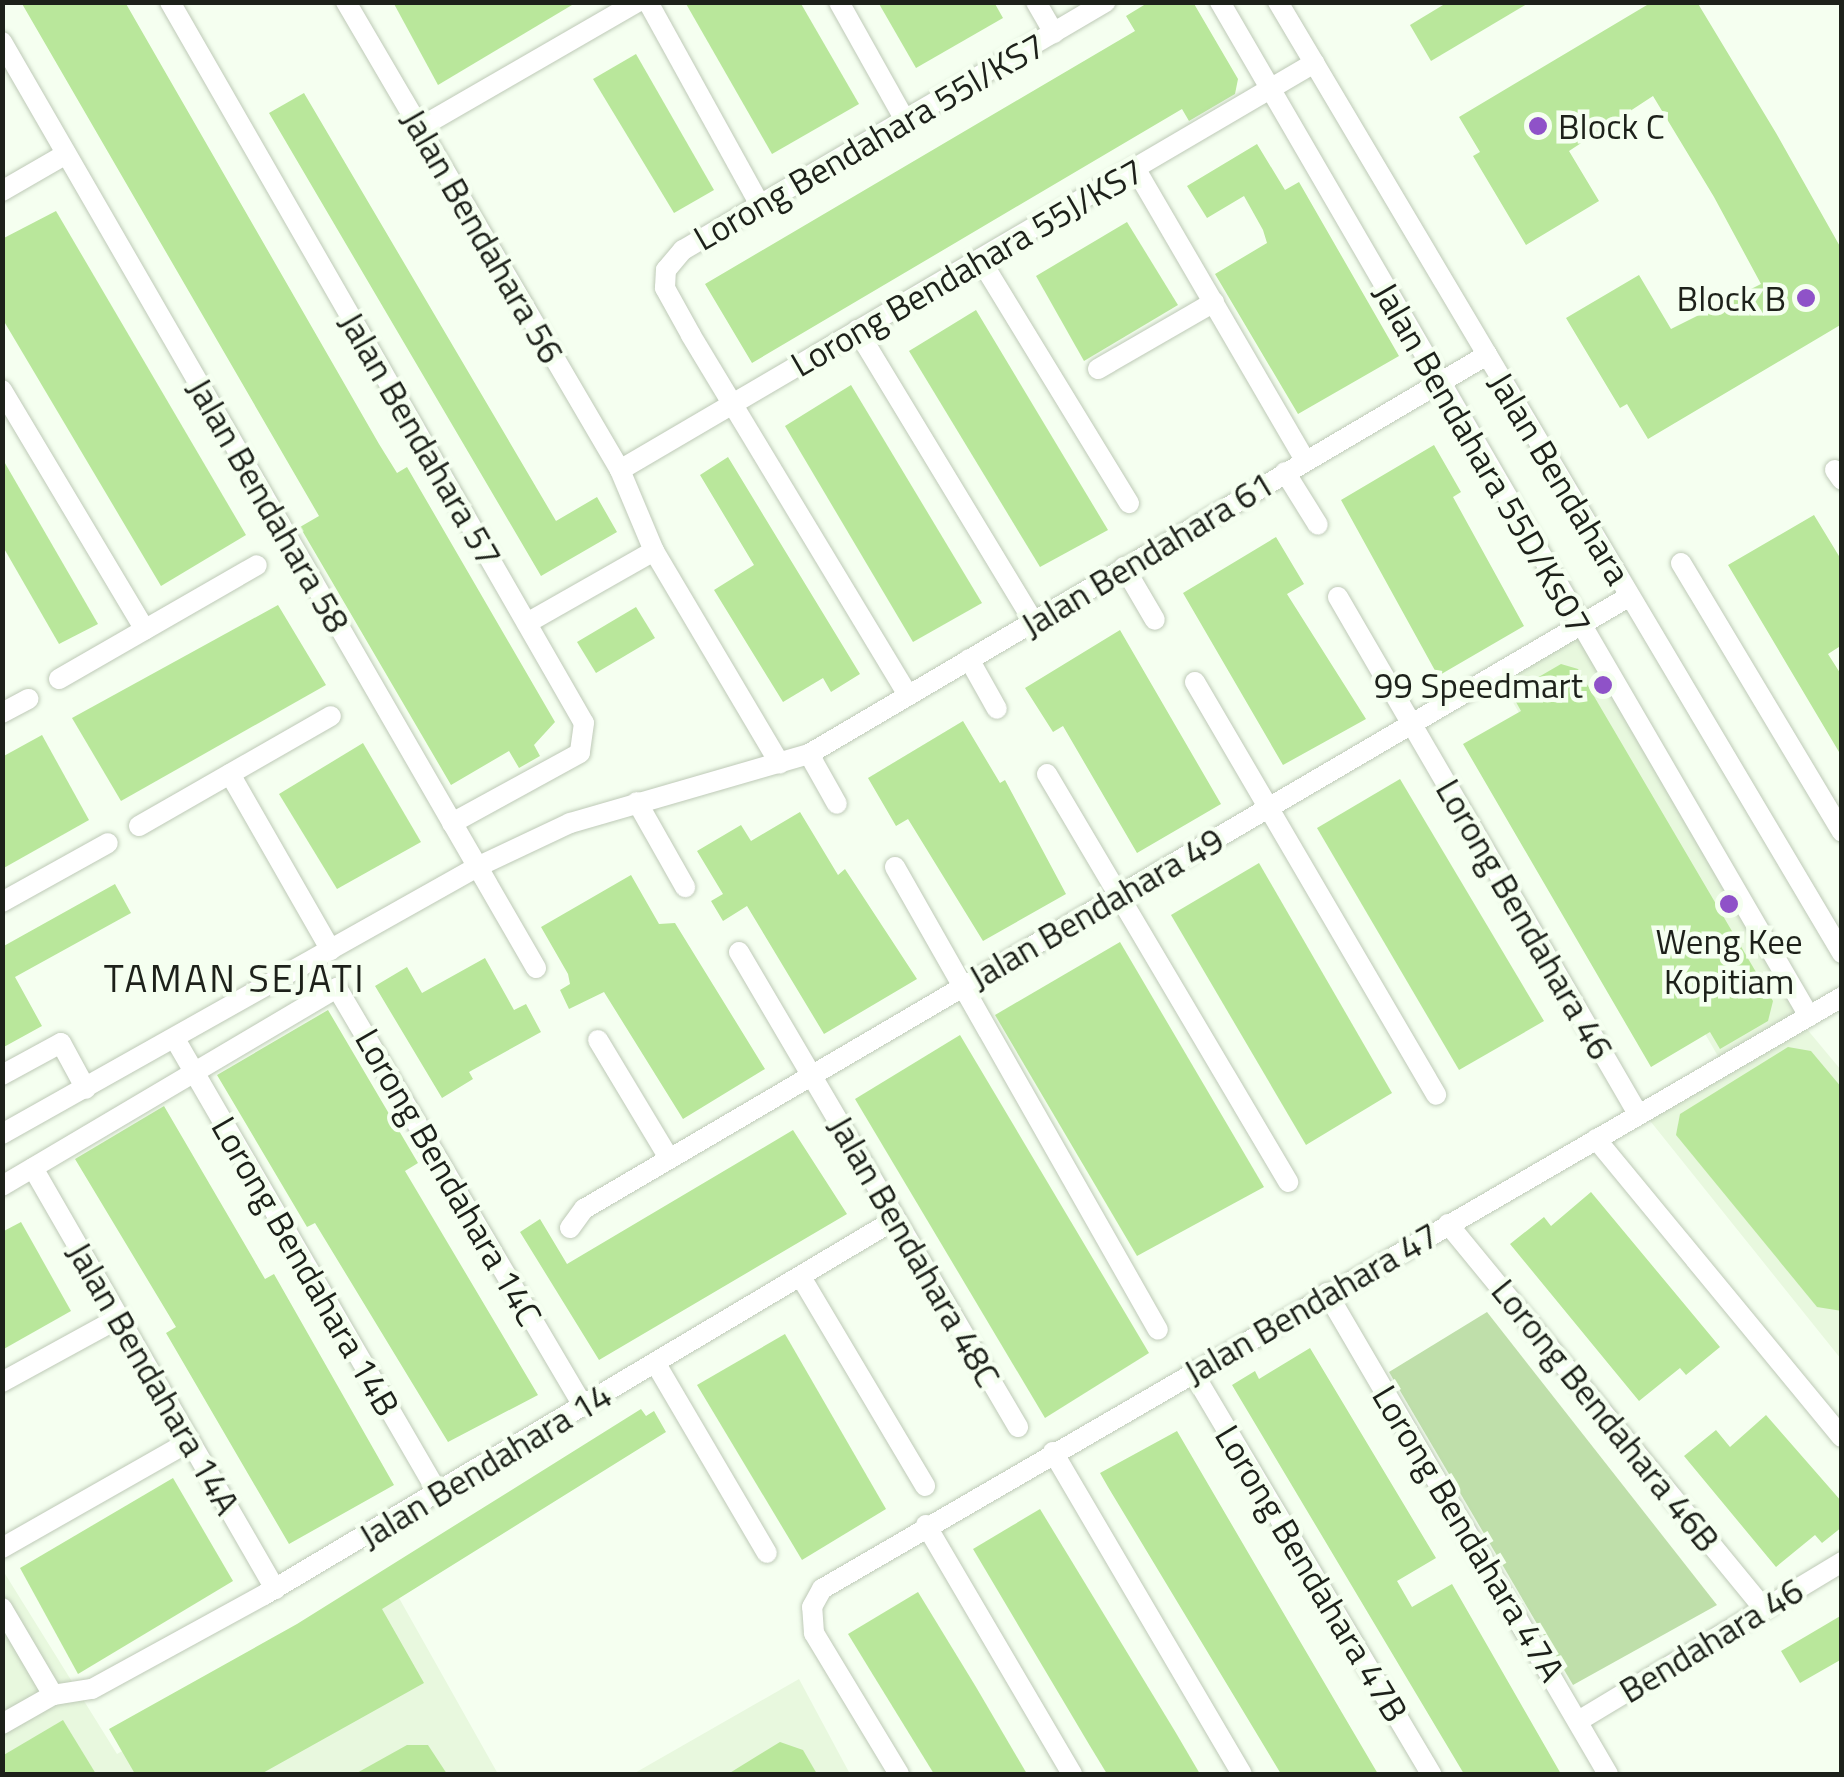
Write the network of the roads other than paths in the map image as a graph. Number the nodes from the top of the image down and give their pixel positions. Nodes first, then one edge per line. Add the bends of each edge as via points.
1 (170, 2) edge
2 (346, 2) edge
3 (637, 2) edge
4 (648, 2) edge
5 (839, 2) edge
6 (1036, 2) edge
7 (1106, 2) edge
8 (1220, 2) edge
9 (1278, 2) edge
10 (1054, 33) junction
11 (2, 42) edge
12 (1314, 64) junction
13 (1270, 90) junction
14 (905, 120) junction
15 (419, 128) junction
16 (66, 154) junction
17 (1135, 168) junction
18 (2, 191) edge
19 (760, 205) junction
20 (980, 259) junction
21 (1214, 302) junction
22 (857, 330) junction
23 (1487, 355) junction
24 (1098, 369) dead end
25 (1440, 384) junction
26 (2, 390) edge
27 (735, 402) junction
28 (1304, 460) junction
29 (620, 470) junction
30 (1285, 472) junction
31 (1129, 503) dead end
32 (1318, 526) dead end
33 (654, 551) junction
34 (1681, 563) dead end
35 (258, 566) dead end
36 (1124, 567) junction
37 (1630, 596) junction
38 (1338, 598) dead end
39 (1155, 620) dead end
40 (1033, 621) junction
41 (527, 623) junction
42 (1581, 625) junction
43 (145, 630) junction
44 (969, 659) junction
45 (59, 679) dead end
46 (1195, 682) dead end
47 (908, 696) junction
48 (28, 699) dead end
49 (997, 709) dead end
50 (2, 713) edge
51 (331, 716) dead end
52 (1412, 723) junction
53 (808, 754) junction
54 (780, 764) junction
55 (230, 774) junction
56 (1047, 774) dead end
57 (637, 802) junction
58 (837, 804) dead end
59 (1268, 808) junction
60 (452, 823) junction
61 (139, 826) dead end
62 (1842, 832) edge
63 (108, 843) dead end
64 (477, 867) junction
65 (894, 867) dead end
66 (685, 886) dead end
67 (1122, 893) junction
68 (2, 902) edge
69 (331, 950) junction
70 (739, 952) dead end
71 (1842, 953) edge
72 (536, 968) dead end
73 (963, 986) junction
74 (1842, 997) edge
75 (1809, 1016) junction
76 (175, 1040) junction
77 (598, 1040) dead end
78 (194, 1073) junction
79 (812, 1074) junction
80 (2, 1075) edge
81 (86, 1089) junction
82 (1436, 1095) dead end
83 (1638, 1114) junction
84 (2, 1134) edge
85 (1596, 1138) junction
86 (669, 1158) junction
87 (33, 1168) junction
88 (1288, 1182) dead end
89 (2, 1186) edge
90 (896, 1219) junction
91 (1448, 1224) junction
92 (570, 1228) dead end
93 (802, 1277) junction
94 (1328, 1293) junction
95 (119, 1318) junction
96 (1158, 1330) dead end
97 (656, 1364) junction
98 (1192, 1371) junction
99 (2, 1382) edge
100 (584, 1407) junction
101 (1018, 1427) dead end
102 (1842, 1437) edge
103 (190, 1440) junction
104 (1053, 1452) junction
105 (926, 1486) dead end
106 (438, 1493) junction
107 (926, 1525) junction
108 (2, 1548) edge
109 (767, 1553) dead end
110 (1842, 1562) edge
111 (275, 1589) junction
112 (2, 1608) edge
113 (1763, 1608) junction
114 (60, 1694) junction
115 (1580, 1720) junction
116 (2, 1724) edge
117 (899, 1774) edge
118 (1072, 1774) edge
119 (1242, 1774) edge
120 (1430, 1774) edge
121 (1608, 1774) edge

1 - 41 street, Jalan Bendahara 57
2 - 15 street, Jalan Bendahara 56
3 - 15 street
4 - 19 street
5 - 14 street
6 - 10 street
7 - 10 street, Lorong Bendahara 55I/KS7
8 - 13 street, Jalan Bendahara 55D/Ks07
9 - 12 street, Jalan Bendahara
10 - 14 street, Lorong Bendahara 55I/KS7
11 - 16 street, Jalan Bendahara 58
12 - 13 street, Lorong Bendahara 55J/KS7
12 - 23 street, Jalan Bendahara
13 - 17 street, Lorong Bendahara 55J/KS7
13 - 25 street, Jalan Bendahara 55D/Ks07
14 - 19 street, Lorong Bendahara 55I/KS7
15 - 29 street, Jalan Bendahara 56
16 - 18 street
16 - 60 street, Jalan Bendahara 58
17 - 20 street, Lorong Bendahara 55J/KS7
17 - 21 street
19 - 27 street, Lorong Bendahara 55I/KS7 via 682,250 666,270 665,288
20 - 22 street, Lorong Bendahara 55J/KS7
20 - 31 street
21 - 24 street
21 - 28 street
22 - 27 street, Lorong Bendahara 55J/KS7
22 - 40 street
23 - 25 street, Jalan Bendahara 61
23 - 37 street, Jalan Bendahara
25 - 28 street, Jalan Bendahara 61
25 - 42 street, Jalan Bendahara 55D/Ks07
26 - 43 street
27 - 29 street, Lorong Bendahara 55J/KS7
27 - 47 street
28 - 30 street, Jalan Bendahara 61
29 - 33 street, Jalan Bendahara 56
30 - 32 street
30 - 36 street, Jalan Bendahara 61
33 - 41 street
33 - 54 street, Jalan Bendahara 56
34 - 62 street
35 - 43 street
36 - 39 street
36 - 40 street, Jalan Bendahara 61
37 - 42 street, Jalan Bendahara 49
37 - 71 street, Jalan Bendahara
38 - 52 street, Lorong Bendahara 46
40 - 44 street, Jalan Bendahara 61
41 - 60 street, Jalan Bendahara 57 via 584,723 580,753
42 - 52 street, Jalan Bendahara 49
42 - 75 street, Jalan Bendahara 55D/Ks07
43 - 45 street
44 - 47 street, Jalan Bendahara 61
44 - 49 street
46 - 59 street
47 - 53 street, Jalan Bendahara 61
48 - 50 street
51 - 55 street
52 - 59 street, Jalan Bendahara 49
52 - 83 street, Lorong Bendahara 46
53 - 54 street, Jalan Bendahara 61
53 - 58 street
54 - 57 street, Jalan Bendahara 61
55 - 61 street
55 - 69 street
56 - 67 street
57 - 64 street, Jalan Bendahara 61 via 570,823
57 - 66 street
59 - 67 street, Jalan Bendahara 49
59 - 82 street
60 - 64 street, Jalan Bendahara 58
63 - 68 street
64 - 69 street, Jalan Bendahara 61
64 - 72 street, Jalan Bendahara 58
65 - 73 street
67 - 73 street, Jalan Bendahara 49
67 - 88 street
69 - 76 street, Jalan Bendahara 61
70 - 79 street, Jalan Bendahara 48C
73 - 79 street, Jalan Bendahara 49
73 - 96 street
74 - 75 street, Jalan Bendahara 47
75 - 83 street, Jalan Bendahara 47
76 - 78 street, Lorong Bendahara 14B
76 - 81 street, Jalan Bendahara 61
77 - 86 street
78 - 87 street
78 - 100 street, Lorong Bendahara 14C via 338,988
78 - 106 street, Lorong Bendahara 14B
79 - 86 street, Jalan Bendahara 49
79 - 90 street, Jalan Bendahara 48C
80 - 81 street via 61,1043
81 - 84 street, Jalan Bendahara 61
83 - 85 street, Jalan Bendahara 47
85 - 91 street, Jalan Bendahara 47
85 - 102 street
86 - 92 street, Jalan Bendahara 49 via 584,1209
87 - 89 street
87 - 95 street, Jalan Bendahara 14A
90 - 93 street, Jalan Bendahara 14
90 - 101 street, Jalan Bendahara 48C
91 - 94 street, Jalan Bendahara 47
91 - 113 street, Lorong Bendahara 46B
93 - 97 street, Jalan Bendahara 14
93 - 105 street
94 - 98 street, Jalan Bendahara 47
94 - 115 street, Lorong Bendahara 47A
95 - 99 street
95 - 103 street, Jalan Bendahara 14A
97 - 100 street, Jalan Bendahara 14
97 - 109 street
98 - 104 street, Jalan Bendahara 47
98 - 120 street, Lorong Bendahara 47B
100 - 106 street, Jalan Bendahara 14
103 - 108 street
103 - 111 street, Jalan Bendahara 14A
104 - 107 street, Jalan Bendahara 47
104 - 119 street
106 - 111 street, Jalan Bendahara 14
107 - 117 street, Jalan Bendahara 47 via 822,1589 812,1607 814,1633
107 - 118 street
110 - 113 street, Bendahara 46
111 - 114 street, Jalan Bendahara 14 via 92,1689
112 - 114 street
113 - 115 street, Bendahara 46
114 - 116 street, Jalan Bendahara 14
115 - 121 street, Lorong Bendahara 47A

